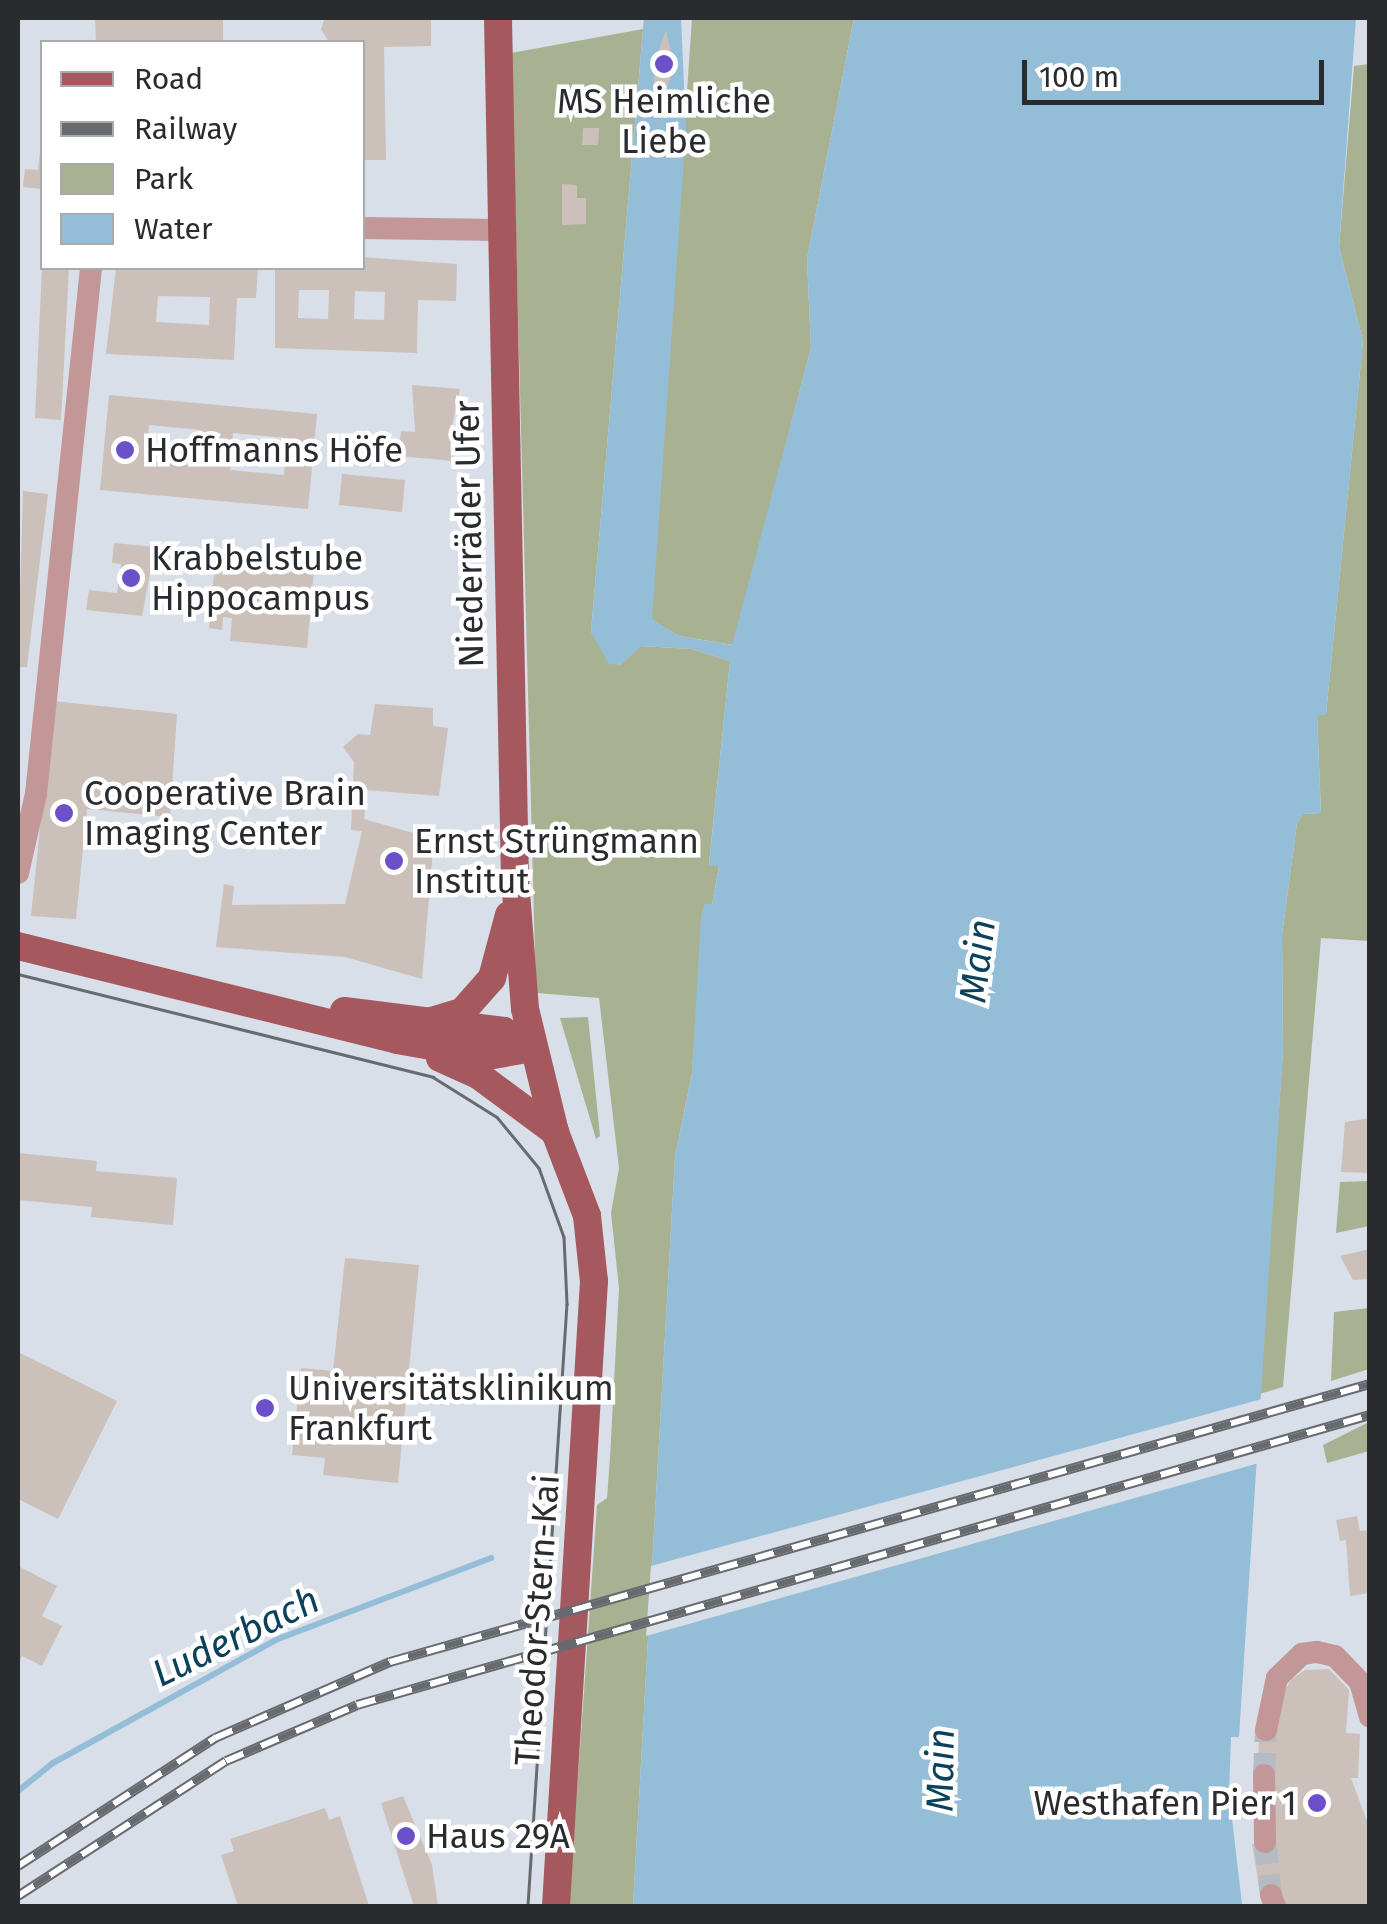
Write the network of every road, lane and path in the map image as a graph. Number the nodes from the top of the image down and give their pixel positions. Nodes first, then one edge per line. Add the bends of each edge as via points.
1 (498, 18) edge
2 (365, 228) edge
3 (498, 230) junction
4 (91, 270) edge
5 (18, 874) edge
6 (515, 880) junction
7 (18, 946) edge
8 (405, 1030) junction
9 (532, 1048) junction
10 (555, 1132) junction
11 (1370, 1717) edge
12 (1266, 1730) tunnel mouth
13 (1264, 1775) tunnel mouth
14 (1265, 1842) tunnel mouth
15 (556, 1906) edge

1 - 3 main road, Niederräder Ufer
2 - 3 street
3 - 6 main road, Niederräder Ufer
4 - 5 street via 36,794
6 - 8 main road via 501,956 477,998 438,1021
6 - 9 main road, Niederräder Ufer
7 - 8 main road via 246,1002
8 - 9 main road via 504,1031
8 - 10 main road
9 - 10 main road, Theodor-Stern-Kai
10 - 15 main road, Theodor-Stern-Kai via 582,1197 594,1281
11 - 12 street via 1360,1682 1335,1656 1317,1652 1302,1654 1277,1678
13 - 14 street

